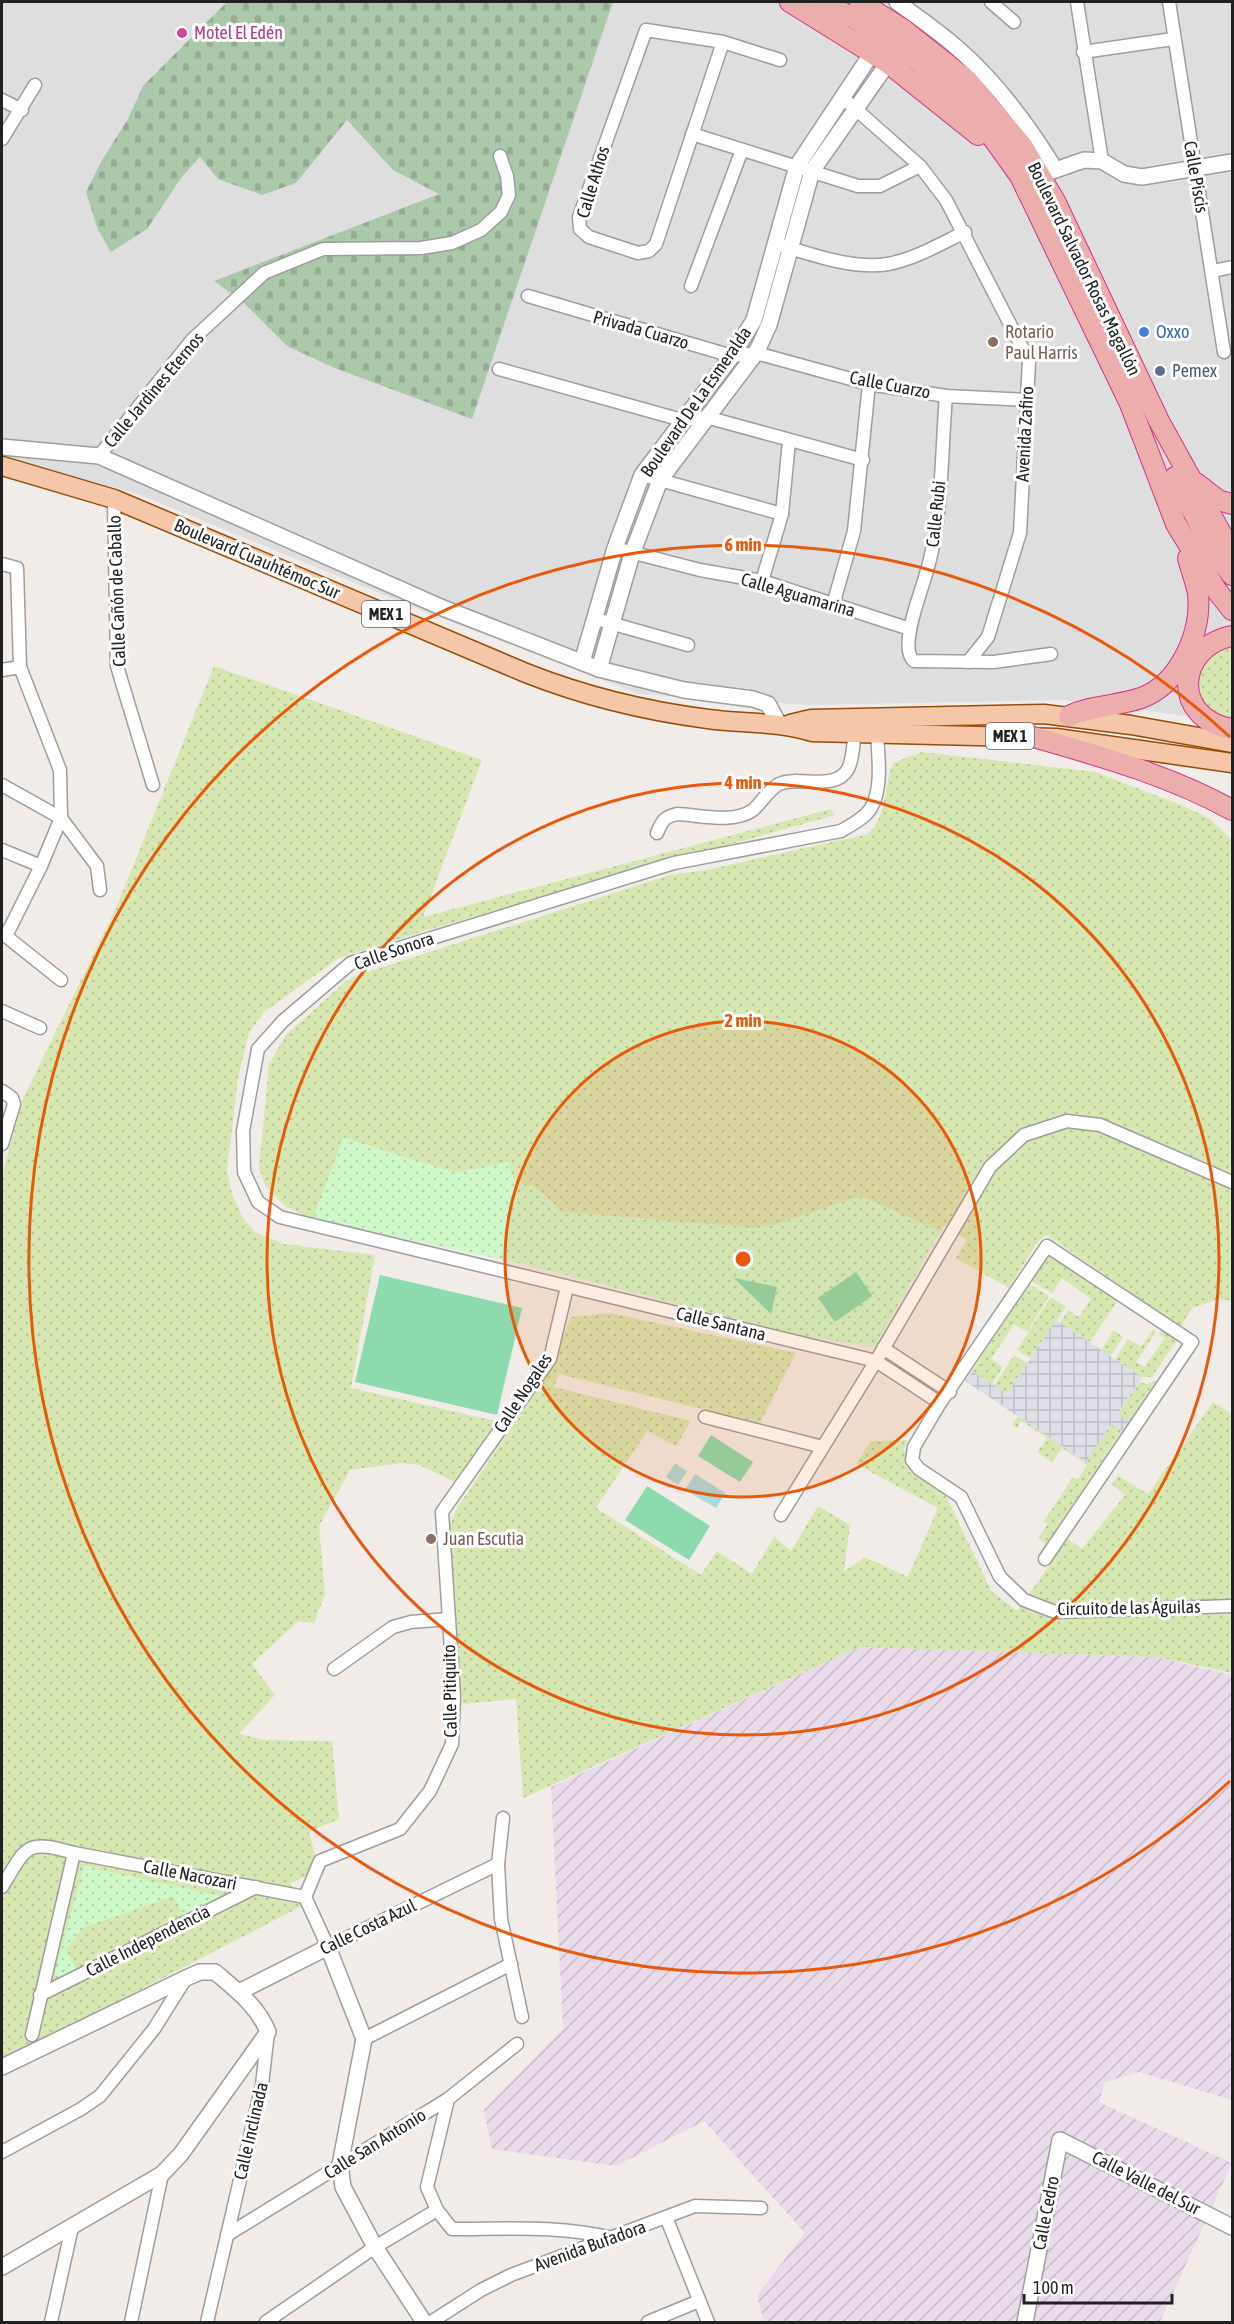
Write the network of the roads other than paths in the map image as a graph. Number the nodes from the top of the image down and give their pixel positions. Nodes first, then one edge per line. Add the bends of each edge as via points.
1 (790, 2) edge
2 (821, 2) edge
3 (860, 2) edge
4 (897, 2) edge
5 (991, 2) edge
6 (1077, 2) edge
7 (1169, 2) edge
8 (1014, 22) dead end
9 (1173, 39) junction
10 (723, 42) junction
11 (1083, 52) junction
12 (880, 58) junction
13 (780, 60) dead end
14 (35, 85) dead end
15 (842, 97) junction
16 (2, 100) edge
17 (857, 108) junction
18 (22, 110) junction
19 (692, 134) junction
20 (2, 139) edge
21 (742, 150) junction
22 (500, 156) dead end
23 (1102, 161) junction
24 (1233, 162) edge
25 (920, 166) junction
26 (805, 168) junction
27 (1194, 169) junction
28 (1048, 172) junction
29 (1020, 176) junction
30 (965, 232) junction
31 (775, 244) junction
32 (790, 248) junction
33 (1233, 267) edge
34 (1213, 271) junction
35 (691, 286) dead end
36 (528, 296) dead end
37 (1224, 352) dead end
38 (756, 353) junction
39 (732, 356) junction
40 (499, 369) dead end
41 (869, 384) junction
42 (945, 396) junction
43 (1138, 399) junction
44 (1028, 400) junction
45 (706, 417) junction
46 (682, 420) junction
47 (789, 441) junction
48 (1157, 445) junction
49 (2, 447) edge
50 (99, 456) junction
51 (862, 460) junction
52 (2, 466) edge
53 (642, 475) junction
54 (1188, 477) junction
55 (660, 480) junction
56 (114, 499) junction
57 (1233, 504) edge
58 (782, 514) junction
59 (1176, 524) junction
60 (615, 548) junction
61 (1233, 553) edge
62 (632, 554) junction
63 (2, 564) edge
64 (1233, 575) edge
65 (762, 581) junction
66 (1233, 592) edge
67 (833, 604) junction
68 (1233, 610) edge
69 (596, 619) junction
70 (613, 626) junction
71 (910, 629) junction
72 (1233, 636) edge
73 (688, 645) dead end
74 (1051, 654) dead end
75 (582, 662) junction
76 (968, 662) junction
77 (20, 667) junction
78 (599, 669) junction
79 (2, 670) edge
80 (1070, 716) junction
81 (783, 724) junction
82 (1233, 729) edge
83 (855, 733) junction
84 (877, 734) junction
85 (1030, 736) junction
86 (1233, 742) edge
87 (1233, 763) edge
88 (2, 785) edge
89 (153, 785) dead end
90 (1233, 810) edge
91 (61, 818) junction
92 (657, 833) dead end
93 (2, 850) edge
94 (41, 866) junction
95 (100, 890) dead end
96 (4, 934) edge
97 (60, 980) dead end
98 (2, 1011) edge
99 (40, 1028) dead end
100 (7, 1094) edge
101 (2, 1144) edge
102 (1233, 1182) edge
103 (567, 1287) junction
104 (883, 1348) junction
105 (876, 1361) junction
106 (950, 1392) junction
107 (940, 1403) junction
108 (705, 1417) dead end
109 (823, 1447) junction
110 (457, 1490) joint
111 (781, 1515) dead end
112 (1044, 1559) dead end
113 (1233, 1605) edge
114 (449, 1619) junction
115 (334, 1670) dead end
116 (502, 1818) dead end
117 (74, 1854) junction
118 (498, 1864) junction
119 (2, 1887) edge
120 (256, 1887) junction
121 (305, 1896) junction
122 (328, 1947) junction
123 (511, 1964) junction
124 (186, 1978) junction
125 (239, 1992) junction
126 (40, 1995) junction
127 (522, 2018) dead end
128 (268, 2032) junction
129 (32, 2035) dead end
130 (364, 2039) junction
131 (517, 2044) dead end
132 (2, 2067) edge
133 (448, 2099) junction
134 (1060, 2139) joint
135 (2, 2152) edge
136 (340, 2165) junction
137 (162, 2175) junction
138 (761, 2208) dead end
139 (437, 2210) junction
140 (666, 2217) junction
141 (1233, 2226) edge
142 (72, 2227) junction
143 (227, 2235) junction
144 (612, 2238) junction
145 (375, 2247) junction
146 (2, 2267) edge
147 (699, 2301) junction
148 (51, 2322) edge
149 (130, 2322) edge
150 (207, 2322) edge
151 (266, 2322) edge
152 (424, 2322) edge
153 (431, 2322) edge
154 (648, 2322) edge
155 (708, 2322) edge
156 (1025, 2322) edge

1 - 12 highway
2 - 29 highway, Boulevard Salvador Rosas Magallón via 854,18 920,62 977,116
3 - 28 highway, Boulevard Salvador Rosas Magallón via 904,30 967,80
4 - 28 street via 957,47 985,76 1024,120
5 - 8 street
6 - 11 street
7 - 9 street, Calle Piscis
9 - 11 street
9 - 27 street, Calle Piscis
10 - 13 street, Calle Athos
10 - 19 street, Calle Athos
10 - 19 street, Calle Athos via 646,30 579,217 580,229 589,237 638,253 649,251 656,244
11 - 23 street
12 - 15 street, Boulevard De La Esmeralda
12 - 17 street, Boulevard De La Esmeralda
12 - 29 highway via 964,121
14 - 18 street
15 - 17 street, Avenida Zafiro
15 - 26 street, Boulevard De La Esmeralda
16 - 18 street
17 - 25 street, Avenida Zafiro
17 - 26 street, Boulevard De La Esmeralda
18 - 20 street
19 - 21 street
21 - 26 street
21 - 35 street
22 - 50 street, Calle Jardines Eternos via 509,195 501,212 481,230 452,243 421,248 322,249 264,273 192,340
23 - 27 street via 1124,174 1142,177
23 - 28 street via 1084,160
24 - 27 street
25 - 26 street via 880,186 858,186
25 - 30 street, Avenida Zafiro
26 - 31 street, Boulevard De La Esmeralda
26 - 32 street, Boulevard De La Esmeralda
27 - 34 street, Calle Piscis
28 - 43 highway, Boulevard Salvador Rosas Magallón
29 - 43 highway, Boulevard Salvador Rosas Magallón
30 - 32 street via 913,257 885,264 857,264
30 - 44 street, Avenida Zafiro via 1029,361
31 - 32 street
31 - 39 street, Boulevard De La Esmeralda via 754,320
32 - 38 street, Boulevard De La Esmeralda via 769,325
33 - 34 street
34 - 37 street, Calle Piscis
36 - 39 street, Privada Cuarzo
38 - 39 street, Privada Cuarzo
38 - 41 street, Calle Cuarzo
38 - 45 street, Boulevard De La Esmeralda
39 - 46 street, Boulevard De La Esmeralda
40 - 46 street
41 - 42 street, Calle Cuarzo
41 - 51 street
42 - 44 street, Calle Cuarzo
42 - 71 street, Calle Rubi via 934,547
43 - 48 highway
43 - 54 highway, Boulevard Salvador Rosas Magallón
43 - 59 highway, Boulevard Salvador Rosas Magallón
44 - 76 street, Avenida Zafiro via 1020,533 988,637
45 - 46 street
45 - 47 street
45 - 55 street, Boulevard De La Esmeralda
46 - 53 street, Boulevard De La Esmeralda
47 - 51 street
47 - 58 street
48 - 64 highway via 1213,550
48 - 66 highway via 1197,543
49 - 50 street, Calle Jardines Eternos
50 - 75 street via 443,608
51 - 67 street via 854,531
52 - 56 main road, Boulevard Cuauhtémoc Sur / MEX 1
53 - 55 street
53 - 60 street, Boulevard De La Esmeralda
54 - 57 highway via 1218,500
54 - 61 highway, Boulevard Salvador Rosas Magallón
55 - 58 street
55 - 62 street, Boulevard De La Esmeralda
56 - 81 main road, Boulevard Cuauhtémoc Sur / MEX 1 via 552,684 657,711
56 - 89 street, Calle Cañón de Caballo via 117,666
58 - 65 street
59 - 68 highway, Boulevard Salvador Rosas Magallón
59 - 80 highway via 1198,594 1196,623 1182,662 1164,683 1142,698 1081,710
60 - 62 street, Calle Aguamarina
60 - 69 street, Boulevard De La Esmeralda
62 - 65 street, Calle Aguamarina
62 - 70 street, Boulevard De La Esmeralda
63 - 77 street via 17,568
65 - 67 street, Calle Aguamarina
67 - 71 street, Calle Aguamarina
69 - 70 street
69 - 75 street, Boulevard De La Esmeralda
70 - 73 street
70 - 78 street, Boulevard De La Esmeralda
71 - 76 street via 907,651 914,661
72 - 82 highway via 1203,650 1188,681 1192,703 1203,719
74 - 76 street
75 - 78 street
77 - 79 street
77 - 91 street via 60,770
78 - 81 street via 684,690 753,699 768,704
80 - 81 main road, Boulevard Cuauhtémoc Sur / MEX 1 via 963,714 811,719
80 - 86 main road, Boulevard Cuauhtémoc Sur / MEX 1
81 - 83 main road, Boulevard Cuauhtémoc Sur / MEX 1 via 812,732
83 - 84 main road, Boulevard Cuauhtémoc Sur / MEX 1
83 - 92 street via 849,769 841,778 779,784 739,818 668,816
84 - 85 main road, Boulevard Cuauhtémoc Sur / MEX 1
84 - 103 street, Calle Sonora via 878,778 871,808 841,831 674,863 351,963 283,1021 258,1049 243,1131 244,1172 258,1202 280,1217
85 - 87 main road, Boulevard Cuauhtémoc Sur / MEX 1
85 - 90 highway via 1172,782
88 - 91 street
91 - 94 street
91 - 95 street via 97,866
93 - 94 street
94 - 96 street
96 - 97 street
98 - 99 street
100 - 101 street via 14,1104
102 - 104 street via 1100,1125 1067,1121 1024,1135 990,1167
103 - 105 street, Calle Santana
103 - 110 street, Calle Nogales via 550,1359
104 - 105 street
104 - 106 street
105 - 107 street, Calle Santana
105 - 109 street
106 - 107 street
106 - 112 street via 1047,1246 1192,1342
107 - 113 street, Circuito de las Águilas via 914,1447 912,1460 961,1497 1000,1577 1024,1600 1055,1612
108 - 109 street
109 - 111 street
110 - 114 street, Calle Pitiquito via 442,1512
114 - 115 street via 393,1627
114 - 121 street, Calle Pitiquito via 454,1696 452,1744 430,1791 400,1829 320,1862
116 - 118 street
117 - 119 street, Calle Nacozari via 44,1844 30,1848 20,1856
117 - 120 street, Calle Nacozari
117 - 126 street
118 - 122 street, Calle Costa Azul
118 - 123 street via 501,1918
120 - 121 street, Calle Nacozari
120 - 126 street, Calle Independencia
121 - 122 street
122 - 125 street, Calle Costa Azul
122 - 130 street
123 - 127 street
123 - 130 street
124 - 125 street via 200,1972 215,1972
124 - 132 street
124 - 135 street via 154,2029 100,2096
125 - 128 street via 263,2018
126 - 129 street
128 - 137 street
128 - 143 street, Calle Inclinada via 262,2085
130 - 136 street
131 - 133 street, Calle San Antonio
133 - 136 street, Calle San Antonio
133 - 139 street via 427,2187
134 - 141 street, Calle Valle del Sur
134 - 156 street, Calle Cedro
136 - 143 street, Calle San Antonio
136 - 145 street via 343,2187
137 - 142 street
137 - 149 street
138 - 140 street, Avenida Bufadora via 695,2206
139 - 144 street via 453,2229 543,2229
139 - 145 street
140 - 144 street, Avenida Bufadora
140 - 147 street
142 - 146 street
142 - 148 street
143 - 150 street, Calle Inclinada
144 - 153 street, Avenida Bufadora via 511,2275
145 - 151 street
145 - 152 street
147 - 154 street
147 - 155 street

